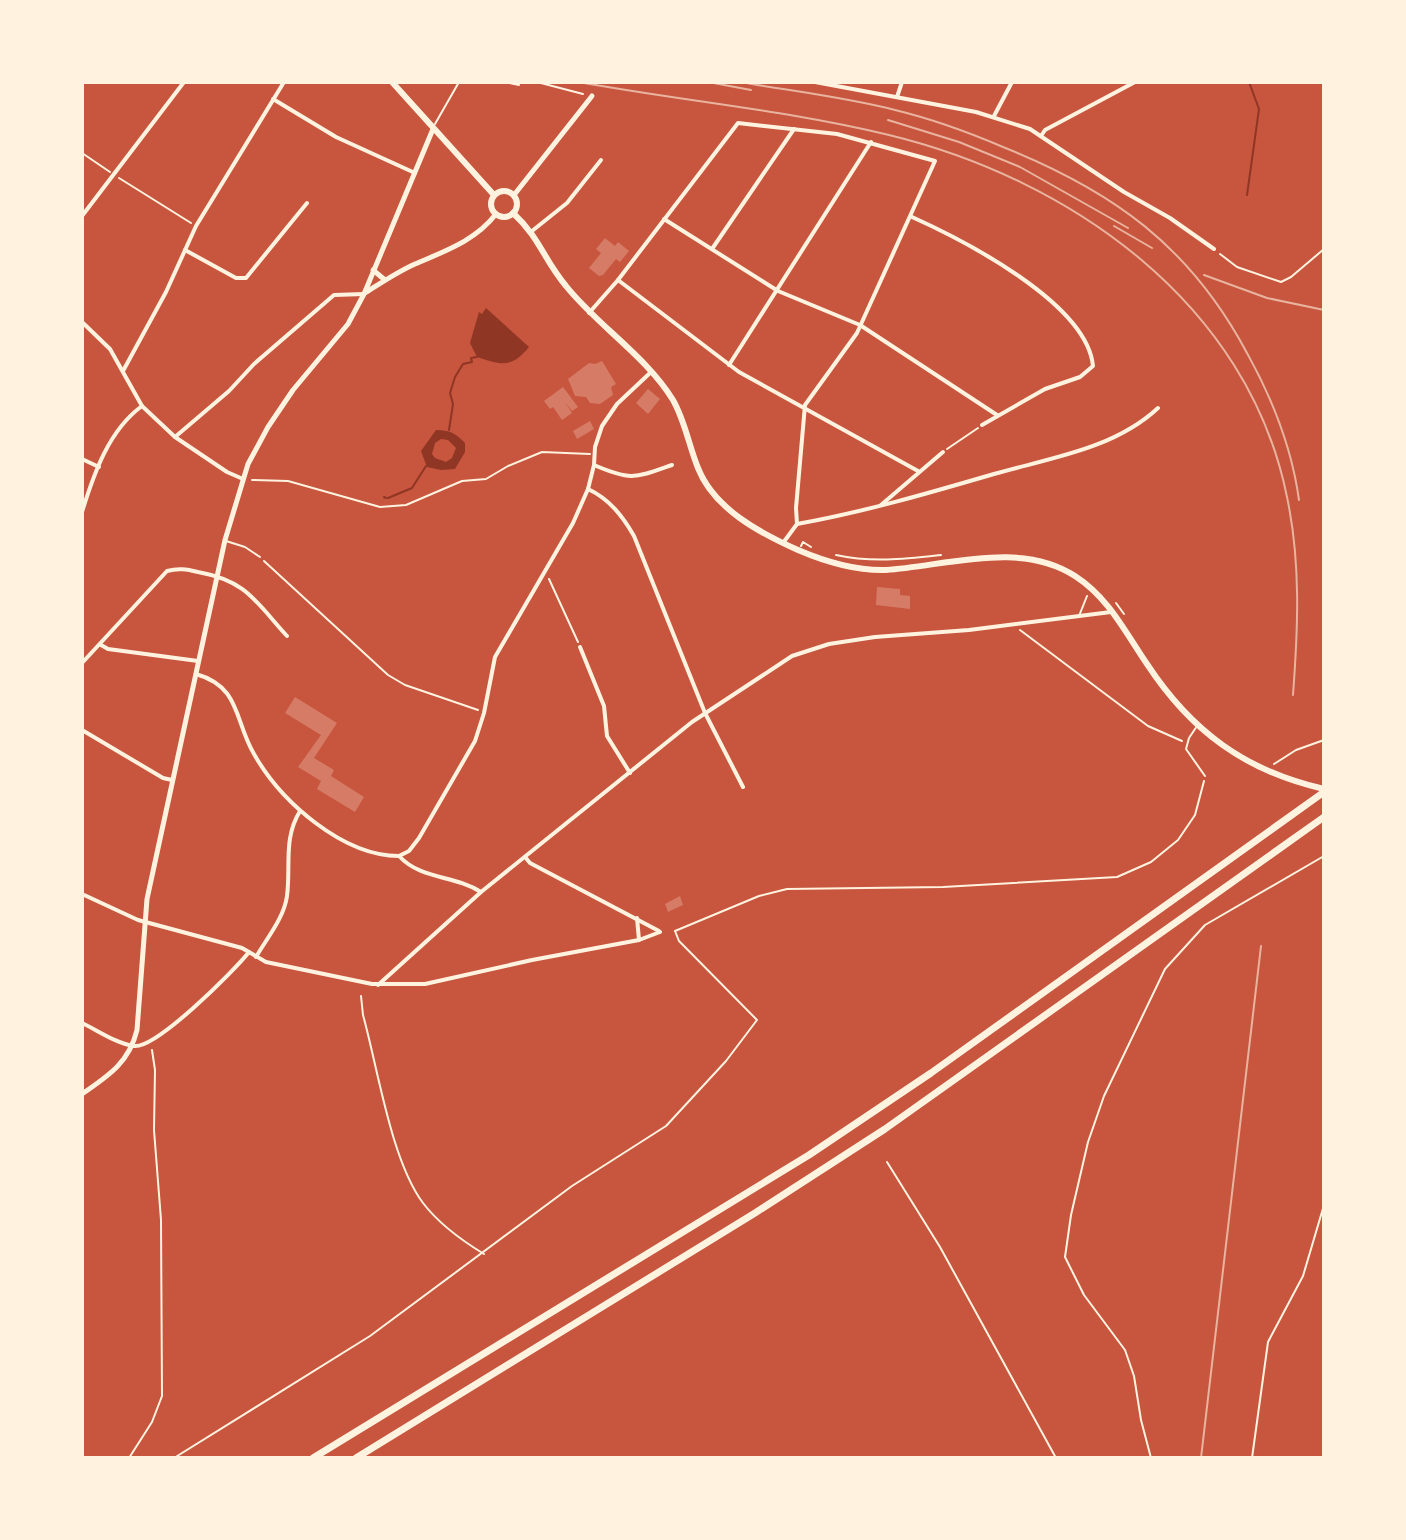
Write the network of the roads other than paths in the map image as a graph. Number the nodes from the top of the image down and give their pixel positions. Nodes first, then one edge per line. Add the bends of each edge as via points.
1 (184, 82) edge
2 (284, 82) edge
3 (392, 82) edge
4 (459, 82) edge
5 (505, 82) edge
6 (815, 82) edge
7 (902, 82) edge
8 (1012, 82) edge
9 (1135, 82) edge
10 (519, 85) dead end
11 (592, 96) road end
12 (897, 97) junction
13 (273, 99) junction
14 (994, 116) junction
15 (433, 129) junction
16 (794, 129) junction
17 (1041, 136) junction
18 (871, 142) junction
19 (601, 160) dead end
20 (415, 173) junction
21 (494, 195) junction
22 (514, 195) junction
23 (307, 203) dead end
24 (513, 213) junction
25 (496, 214) junction
26 (82, 216) edge
27 (912, 217) junction
28 (664, 219) junction
29 (532, 231) junction
30 (712, 249) junction
31 (1214, 249) road end
32 (184, 250) junction
33 (373, 270) junction
34 (385, 280) junction
35 (618, 280) junction
36 (778, 291) junction
37 (364, 294) junction
38 (589, 313) junction
39 (82, 322) edge
40 (860, 325) junction
41 (729, 365) junction
42 (123, 371) junction
43 (650, 373) junction
44 (142, 406) junction
45 (1158, 408) dead end
46 (805, 409) junction
47 (997, 415) junction
48 (982, 425) road end
49 (175, 437) junction
50 (943, 452) road end
51 (82, 459) edge
52 (594, 465) junction
53 (672, 465) dead end
54 (99, 467) junction
55 (918, 471) junction
56 (243, 479) junction
57 (588, 489) junction
58 (879, 507) junction
59 (82, 512) edge
60 (797, 524) junction
61 (225, 540) junction
62 (783, 543) junction
63 (260, 557) road end
64 (217, 576) junction
65 (1087, 596) dead end
66 (1113, 611) junction
67 (1079, 617) junction
68 (287, 636) dead end
69 (101, 645) junction
70 (580, 647) road end
71 (198, 661) junction
72 (82, 663) edge
73 (196, 674) junction
74 (705, 713) junction
75 (1197, 726) junction
76 (82, 730) edge
77 (630, 773) junction
78 (1205, 776) road end
79 (172, 780) junction
80 (743, 787) dead end
81 (1324, 791) edge
82 (300, 811) junction
83 (1324, 817) edge
84 (399, 856) junction
85 (525, 857) junction
86 (481, 892) junction
87 (82, 894) edge
88 (637, 918) junction
89 (145, 921) junction
90 (639, 940) junction
91 (249, 952) junction
92 (256, 957) junction
93 (378, 985) junction
94 (82, 1023) edge
95 (133, 1046) junction
96 (82, 1094) edge
97 (313, 1458) edge
98 (356, 1458) edge

1 - 26 street
2 - 13 street
3 - 15 main road
4 - 15 lane
5 - 10 lane
6 - 12 street
7 - 12 street
8 - 14 street
9 - 17 street
11 - 22 street
12 - 14 street
13 - 20 street via 336,137
13 - 32 street
14 - 17 street
15 - 20 street
15 - 21 main road
16 - 18 street
16 - 28 street via 738,123
16 - 30 street
17 - 31 street
18 - 27 street via 935,161
18 - 36 street
19 - 29 street via 567,203
20 - 33 street
21 - 22 main road
21 - 25 main road via 491,205
22 - 24 main road
23 - 32 street via 242,279
24 - 25 main road
24 - 29 main road
25 - 34 street via 463,243
27 - 40 street
27 - 47 street via 965,242 1033,286 1076,328 1092,357 1093,366 1080,377
28 - 30 street
28 - 35 street
29 - 38 main road via 557,274
30 - 36 street
32 - 42 street
33 - 34 street
33 - 37 street
34 - 37 street
35 - 38 street
35 - 41 street
36 - 40 street
36 - 41 street
37 - 49 street via 334,295
37 - 56 street via 338,338 268,427
38 - 43 main road
39 - 42 street via 110,349
40 - 46 street
40 - 47 street
41 - 46 street
42 - 44 street
43 - 52 street via 608,415 598,435
43 - 62 main road via 674,401 700,473 720,501
44 - 49 street
44 - 54 street via 124,418
45 - 58 street via 1101,444
46 - 55 street
46 - 60 street
47 - 48 street
49 - 56 street
50 - 55 street
51 - 54 street
52 - 53 street via 627,478
52 - 57 street
54 - 59 street
55 - 58 street
56 - 61 street
57 - 74 street via 623,517 634,536
57 - 84 street via 491,665 475,741 419,838
58 - 60 street
60 - 62 street
61 - 63 lane
61 - 64 street
62 - 66 main road via 863,569 1002,558 1043,562 1076,577
64 - 68 street via 243,588
64 - 69 street via 178,568 167,571
64 - 71 street
65 - 67 lane
66 - 67 street
66 - 75 main road via 1164,690
67 - 74 street via 829,644 792,656
69 - 71 street
69 - 72 street
70 - 77 street via 600,691 607,736
71 - 73 street
73 - 79 street
73 - 82 street via 234,700 255,756
74 - 77 street
74 - 80 street
75 - 78 lane via 1186,749
75 - 81 main road via 1236,755
76 - 79 street
77 - 85 street
79 - 89 street
81 - 97 highway via 809,1155
82 - 84 street via 363,851
82 - 92 street via 288,841 284,907
83 - 98 highway via 885,1129
84 - 86 street via 419,871
85 - 86 street
85 - 88 street
86 - 93 street
87 - 89 street
88 - 90 street
88 - 90 street via 660,932
89 - 91 street
89 - 95 street
90 - 93 street via 425,984
91 - 92 street
91 - 95 street via 208,997 150,1042
92 - 93 street
94 - 95 street
95 - 96 street via 117,1069

